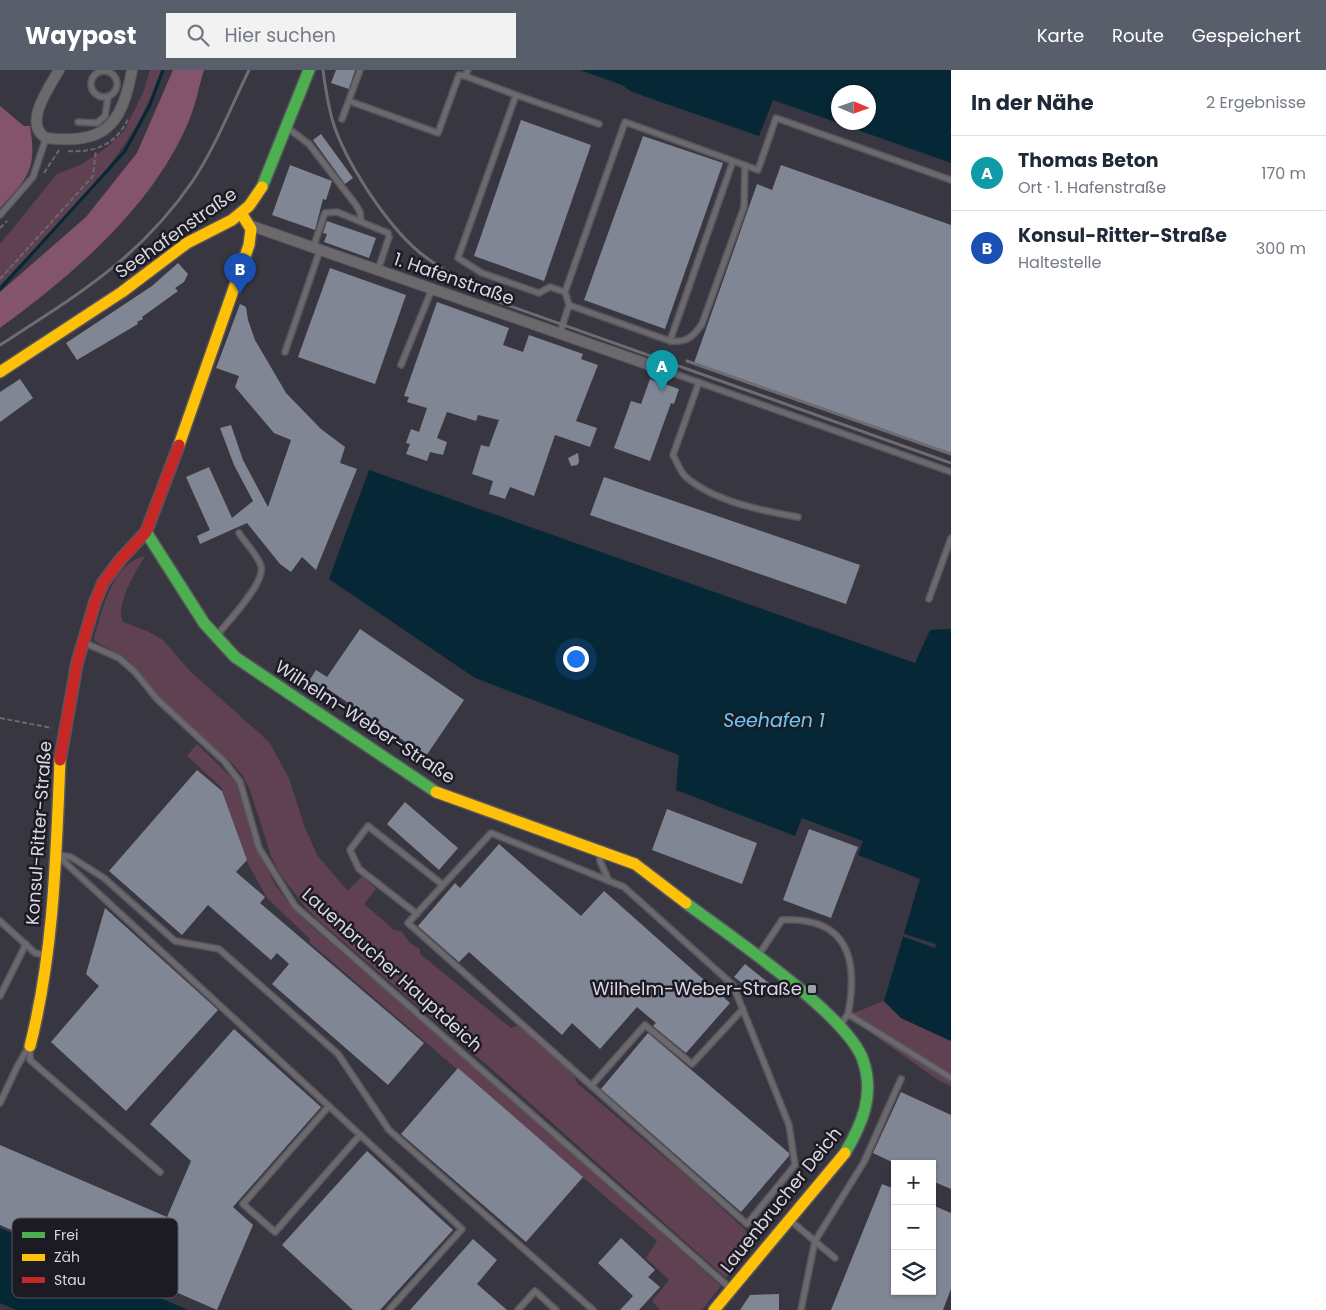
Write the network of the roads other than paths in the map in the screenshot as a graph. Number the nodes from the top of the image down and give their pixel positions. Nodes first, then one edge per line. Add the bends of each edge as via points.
1 (59, 70) edge
2 (100, 70) edge
3 (132, 70) edge
4 (309, 70) edge
5 (360, 70) edge
6 (468, 70) edge
7 (465, 76) junction
8 (516, 95) junction
9 (108, 97) junction
10 (349, 101) junction
11 (342, 119) dead end
12 (78, 122) dead end
13 (599, 124) dead end
14 (287, 127) junction
15 (46, 138) junction
16 (733, 161) junction
17 (745, 165) junction
18 (951, 180) edge
19 (241, 213) junction
20 (0, 216) edge
21 (360, 221) junction
22 (250, 225) junction
23 (316, 249) junction
24 (378, 270) junction
25 (432, 289) junction
26 (564, 292) junction
27 (569, 305) junction
28 (560, 333) junction
29 (670, 341) junction
30 (285, 352) dead end
31 (647, 364) joint
32 (401, 365) dead end
33 (0, 372) edge
34 (699, 382) junction
35 (951, 472) edge
36 (798, 517) dead end
37 (146, 532) junction
38 (239, 533) dead end
39 (951, 538) edge
40 (929, 599) dead end
41 (215, 637) junction
42 (83, 642) junction
43 (600, 851) junction
44 (56, 855) junction
45 (609, 881) junction
46 (444, 885) junction
47 (416, 914) junction
48 (0, 921) edge
49 (26, 944) junction
50 (48, 955) junction
51 (758, 957) junction
52 (0, 996) edge
53 (743, 1009) junction
54 (844, 1019) junction
55 (30, 1046) junction
56 (867, 1076) joint
57 (951, 1078) edge
58 (901, 1079) dead end
59 (592, 1086) junction
60 (0, 1103) edge
61 (330, 1106) junction
62 (360, 1135) junction
63 (160, 1172) dead end
64 (788, 1219) junction
65 (815, 1241) junction
66 (835, 1258) dead end
67 (732, 1289) junction
68 (389, 1310) edge
69 (518, 1310) edge
70 (556, 1310) edge
71 (594, 1310) edge
72 (714, 1310) edge
73 (801, 1310) edge

1 - 15 street via 37,113 39,131
2 - 9 lane via 113,74 117,82 115,91
2 - 9 lane via 91,80 92,90 98,96
3 - 15 street via 128,93 116,116 101,134 86,139
4 - 14 street, Seehafenstraße
5 - 10 lane
6 - 7 lane
7 - 8 lane
7 - 10 lane via 459,75 438,133
8 - 13 lane
8 - 26 lane via 458,258 482,273 539,293 550,287
9 - 12 lane via 105,116 98,123
10 - 11 lane
14 - 19 street, Seehafenstraße via 260,190
14 - 21 lane via 309,144 356,205
15 - 20 lane via 33,176
16 - 17 lane
16 - 26 lane via 625,122
16 - 29 lane
17 - 18 lane via 758,170 776,118
17 - 29 lane via 744,207 702,324 694,335 681,342
19 - 22 street
19 - 33 street, Seehafenstraße via 187,243 122,292
21 - 23 lane via 337,212 325,213
21 - 24 lane via 390,235
22 - 23 street, 1. Hafenstraße
22 - 37 street, Konsul-Ritter-Straße via 249,244
23 - 24 street, 1. Hafenstraße
23 - 30 lane
24 - 25 street, 1. Hafenstraße
25 - 28 street, 1. Hafenstraße
25 - 32 lane
26 - 27 lane
27 - 28 lane
27 - 29 lane
28 - 31 street, 1. Hafenstraße
31 - 34 lane
34 - 35 lane
34 - 36 lane via 673,455 684,475 704,490 763,511
37 - 41 street, Wilhelm-Weber-Straße
37 - 42 street, Konsul-Ritter-Straße via 103,583
38 - 41 lane via 261,565 262,575
39 - 40 lane
41 - 43 street, Wilhelm-Weber-Straße via 235,657 440,794
42 - 44 street, Konsul-Ritter-Straße via 64,731 56,796
42 - 67 lane, Lauenbrucher Hauptdeich via 119,658 157,699 224,761 240,782 259,848 295,906
43 - 45 lane via 600,860
43 - 51 street, Wilhelm-Weber-Straße via 635,864
44 - 50 street, Konsul-Ritter-Straße
44 - 61 lane
44 - 71 lane via 71,857 104,878 175,941 219,949 338,1054 389,1130
45 - 46 lane via 491,833
45 - 53 lane via 624,887 733,985
46 - 47 lane
46 - 47 lane via 368,826 350,850 359,869
47 - 59 lane via 408,924
48 - 49 lane
49 - 50 lane via 35,952
49 - 52 lane
50 - 55 street, Konsul-Ritter-Straße
51 - 54 street, Wilhelm-Weber-Straße
51 - 54 lane via 782,920 800,920 838,937 849,952 852,991
53 - 59 lane via 692,1064 645,1025
53 - 59 lane via 789,1125 795,1166 747,1224
54 - 56 street, Wilhelm-Weber-Straße via 863,1059
54 - 57 lane
55 - 60 lane via 16,1067
55 - 63 lane via 30,1060
56 - 64 street, Lauenbrucher Deich via 866,1109 853,1142
58 - 65 lane via 864,1162
61 - 62 lane
61 - 62 lane via 243,1204 275,1232
62 - 68 lane via 462,1228
64 - 65 lane
64 - 67 street, Lauenbrucher Deich
65 - 66 lane
65 - 73 lane
67 - 72 street, Lauenbrucher Deich
69 - 70 lane via 535,1291

